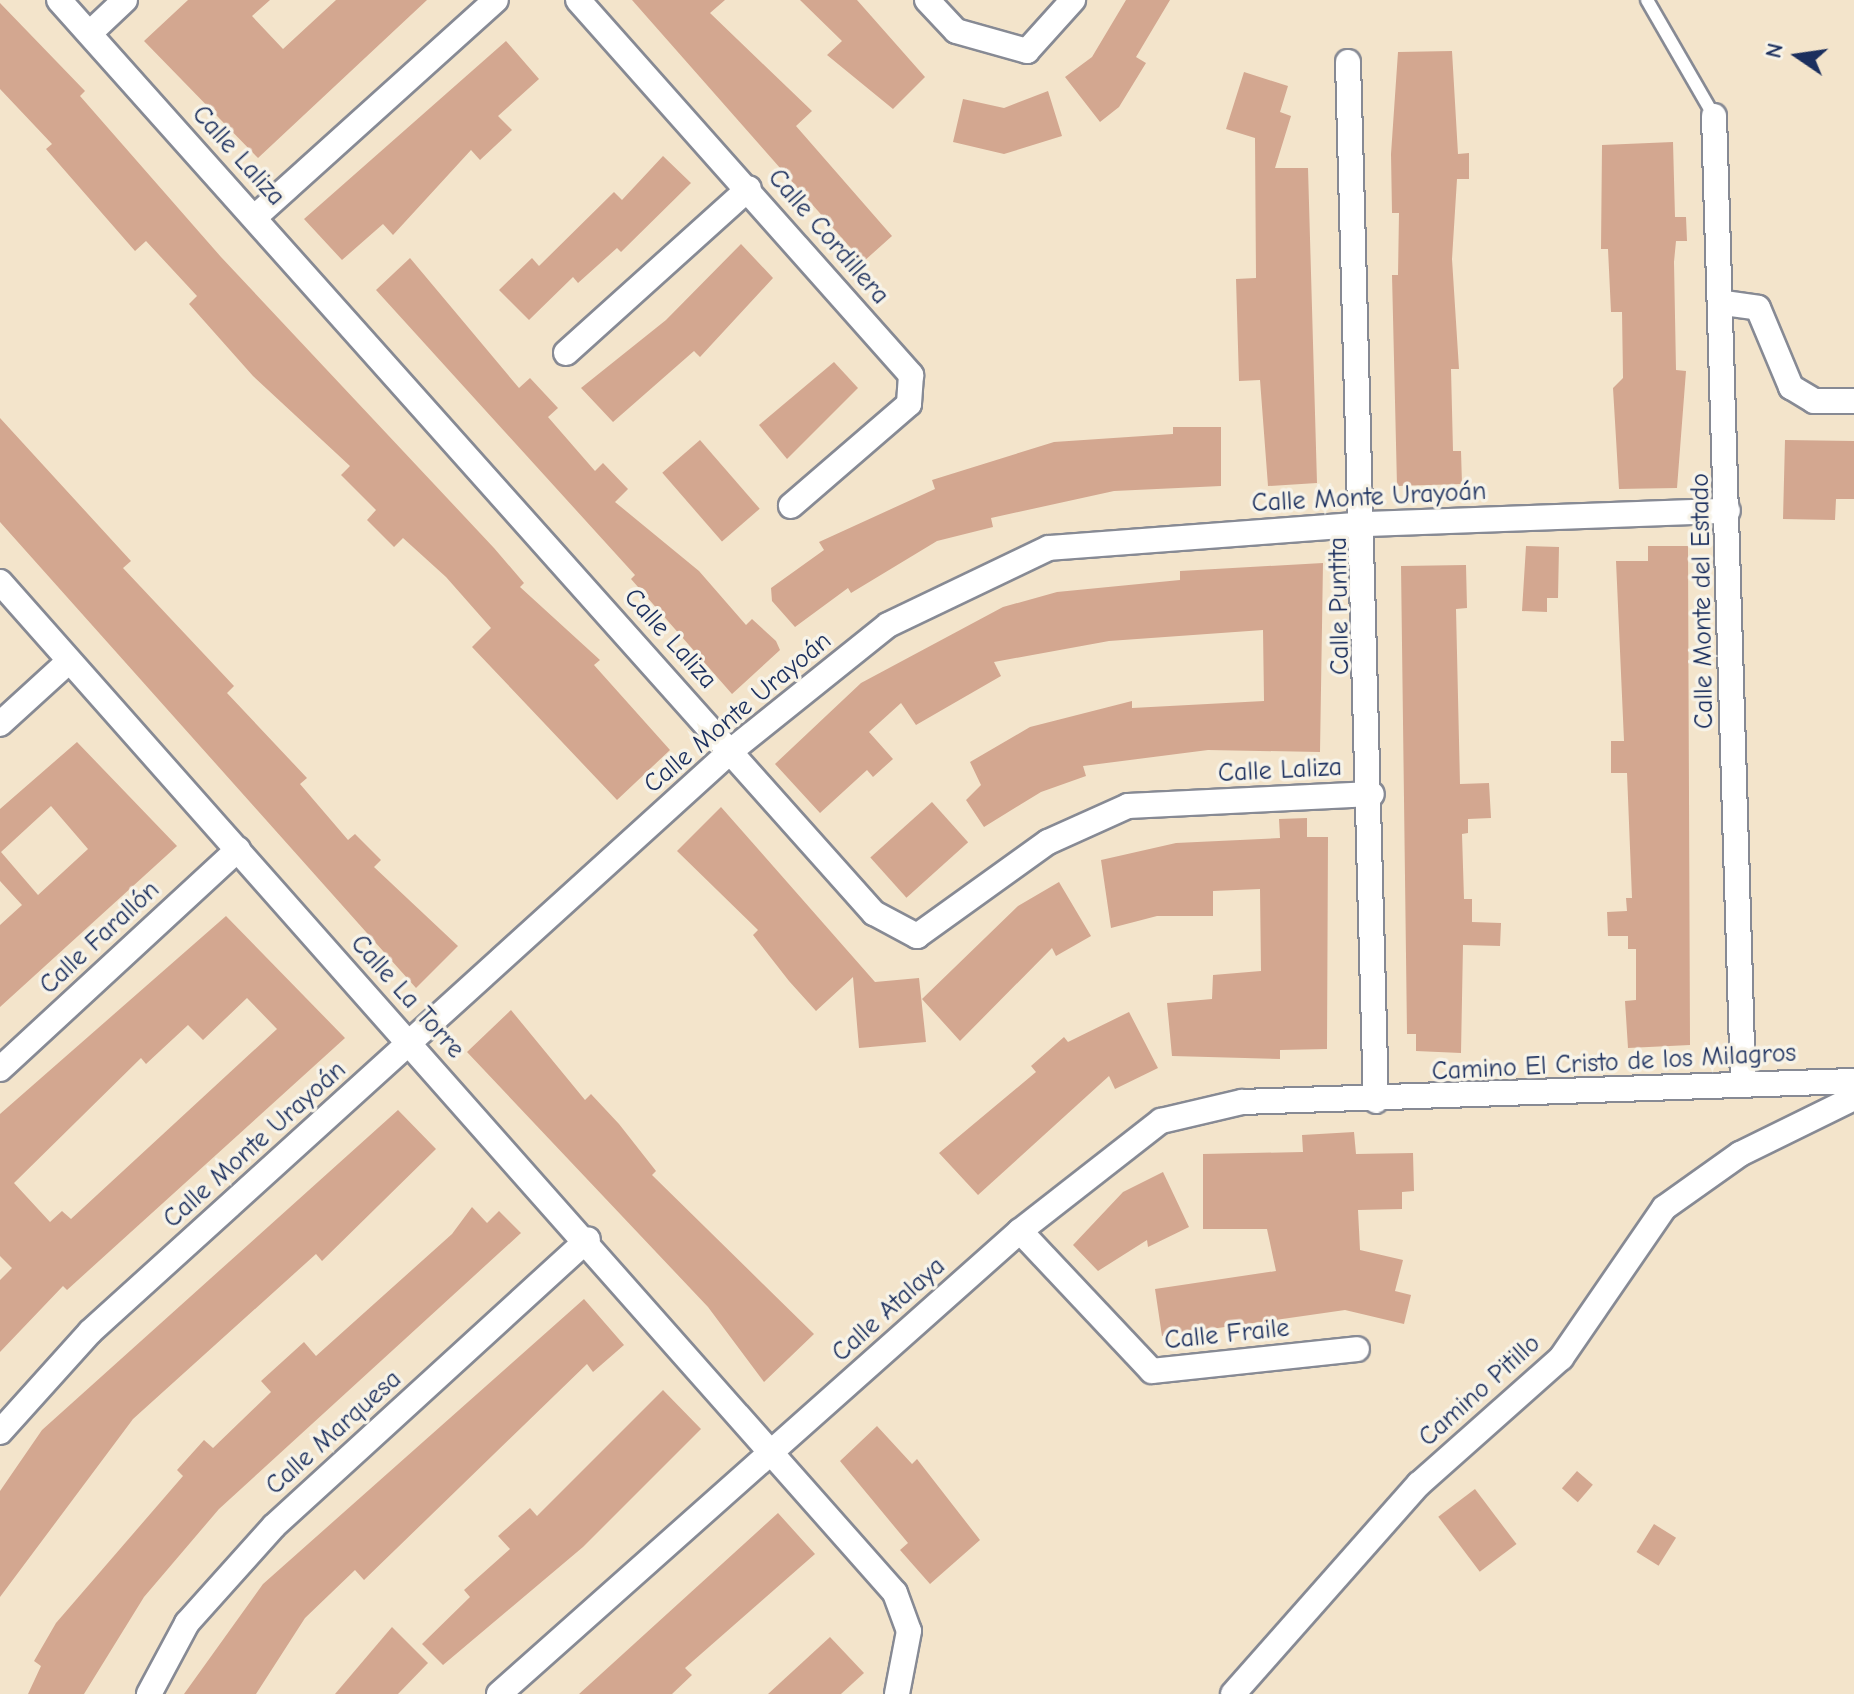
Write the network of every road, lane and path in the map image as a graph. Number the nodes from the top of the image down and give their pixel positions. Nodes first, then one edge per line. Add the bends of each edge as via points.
1 (59, 0) edge
2 (125, 0) edge
3 (496, 0) edge
4 (578, 0) edge
5 (927, 0) edge
6 (1073, 0) edge
7 (1647, 0) edge
8 (90, 33) junction
9 (1348, 62) dead end
10 (1714, 116) joint
11 (749, 188) junction
12 (255, 217) junction
13 (1724, 303) junction
14 (566, 353) dead end
15 (1854, 401) edge
16 (791, 506) dead end
17 (1728, 511) junction
18 (1366, 524) junction
19 (0, 582) edge
20 (69, 661) junction
21 (0, 724) edge
22 (732, 750) junction
23 (1372, 794) junction
24 (238, 849) junction
25 (410, 1042) junction
26 (0, 1069) edge
27 (1854, 1081) edge
28 (1743, 1084) junction
29 (1854, 1098) edge
30 (1376, 1101) junction
31 (1020, 1231) junction
32 (588, 1239) junction
33 (1357, 1349) dead end
34 (0, 1432) edge
35 (773, 1449) junction
36 (149, 1694) edge
37 (499, 1694) edge
38 (897, 1694) edge
39 (1233, 1694) edge

1 - 8 street, Calle Laliza
2 - 8 street
3 - 12 street
4 - 11 street, Calle Cordillera
5 - 6 street via 956,31 1027,51
7 - 10 lane
8 - 12 street, Calle Laliza
9 - 18 street, Calle Puntita
10 - 13 street, Calle Monte del Estado
11 - 14 street
11 - 16 street, Calle Cordillera via 911,375 909,404
12 - 22 street, Calle Laliza
13 - 15 street via 1758,308 1791,387 1814,401
13 - 17 street, Calle Monte del Estado
17 - 18 street, Calle Monte Urayoán
17 - 28 street, Calle Monte del Estado
18 - 22 street, Calle Monte Urayoán via 1049,548 888,625
18 - 23 street, Calle Puntita
19 - 20 street, Calle La Torre
20 - 21 street
20 - 24 street, Calle La Torre
22 - 23 street, Calle Laliza via 874,913 917,936 1048,842 1128,806
22 - 25 street, Calle Monte Urayoán
23 - 30 street, Calle Puntita
24 - 25 street, Calle La Torre
24 - 26 street, Calle Farallón
25 - 32 street, Calle La Torre
25 - 34 street, Calle Monte Urayoán via 90,1332
27 - 28 street, Camino El Cristo de los Milagros
28 - 30 street, Camino El Cristo de los Milagros
29 - 39 street, Camino Pitillo via 1740,1154 1664,1208 1561,1358 1419,1484
30 - 31 street, Calle Atalaya via 1242,1102 1161,1121
31 - 33 street, Calle Fraile via 1152,1371
31 - 35 street, Calle Atalaya
32 - 35 street, Calle La Torre
32 - 36 street, Calle Marquesa via 274,1526 187,1623
35 - 37 street, Calle Atalaya
35 - 38 street, Calle La Torre via 895,1593 909,1631

